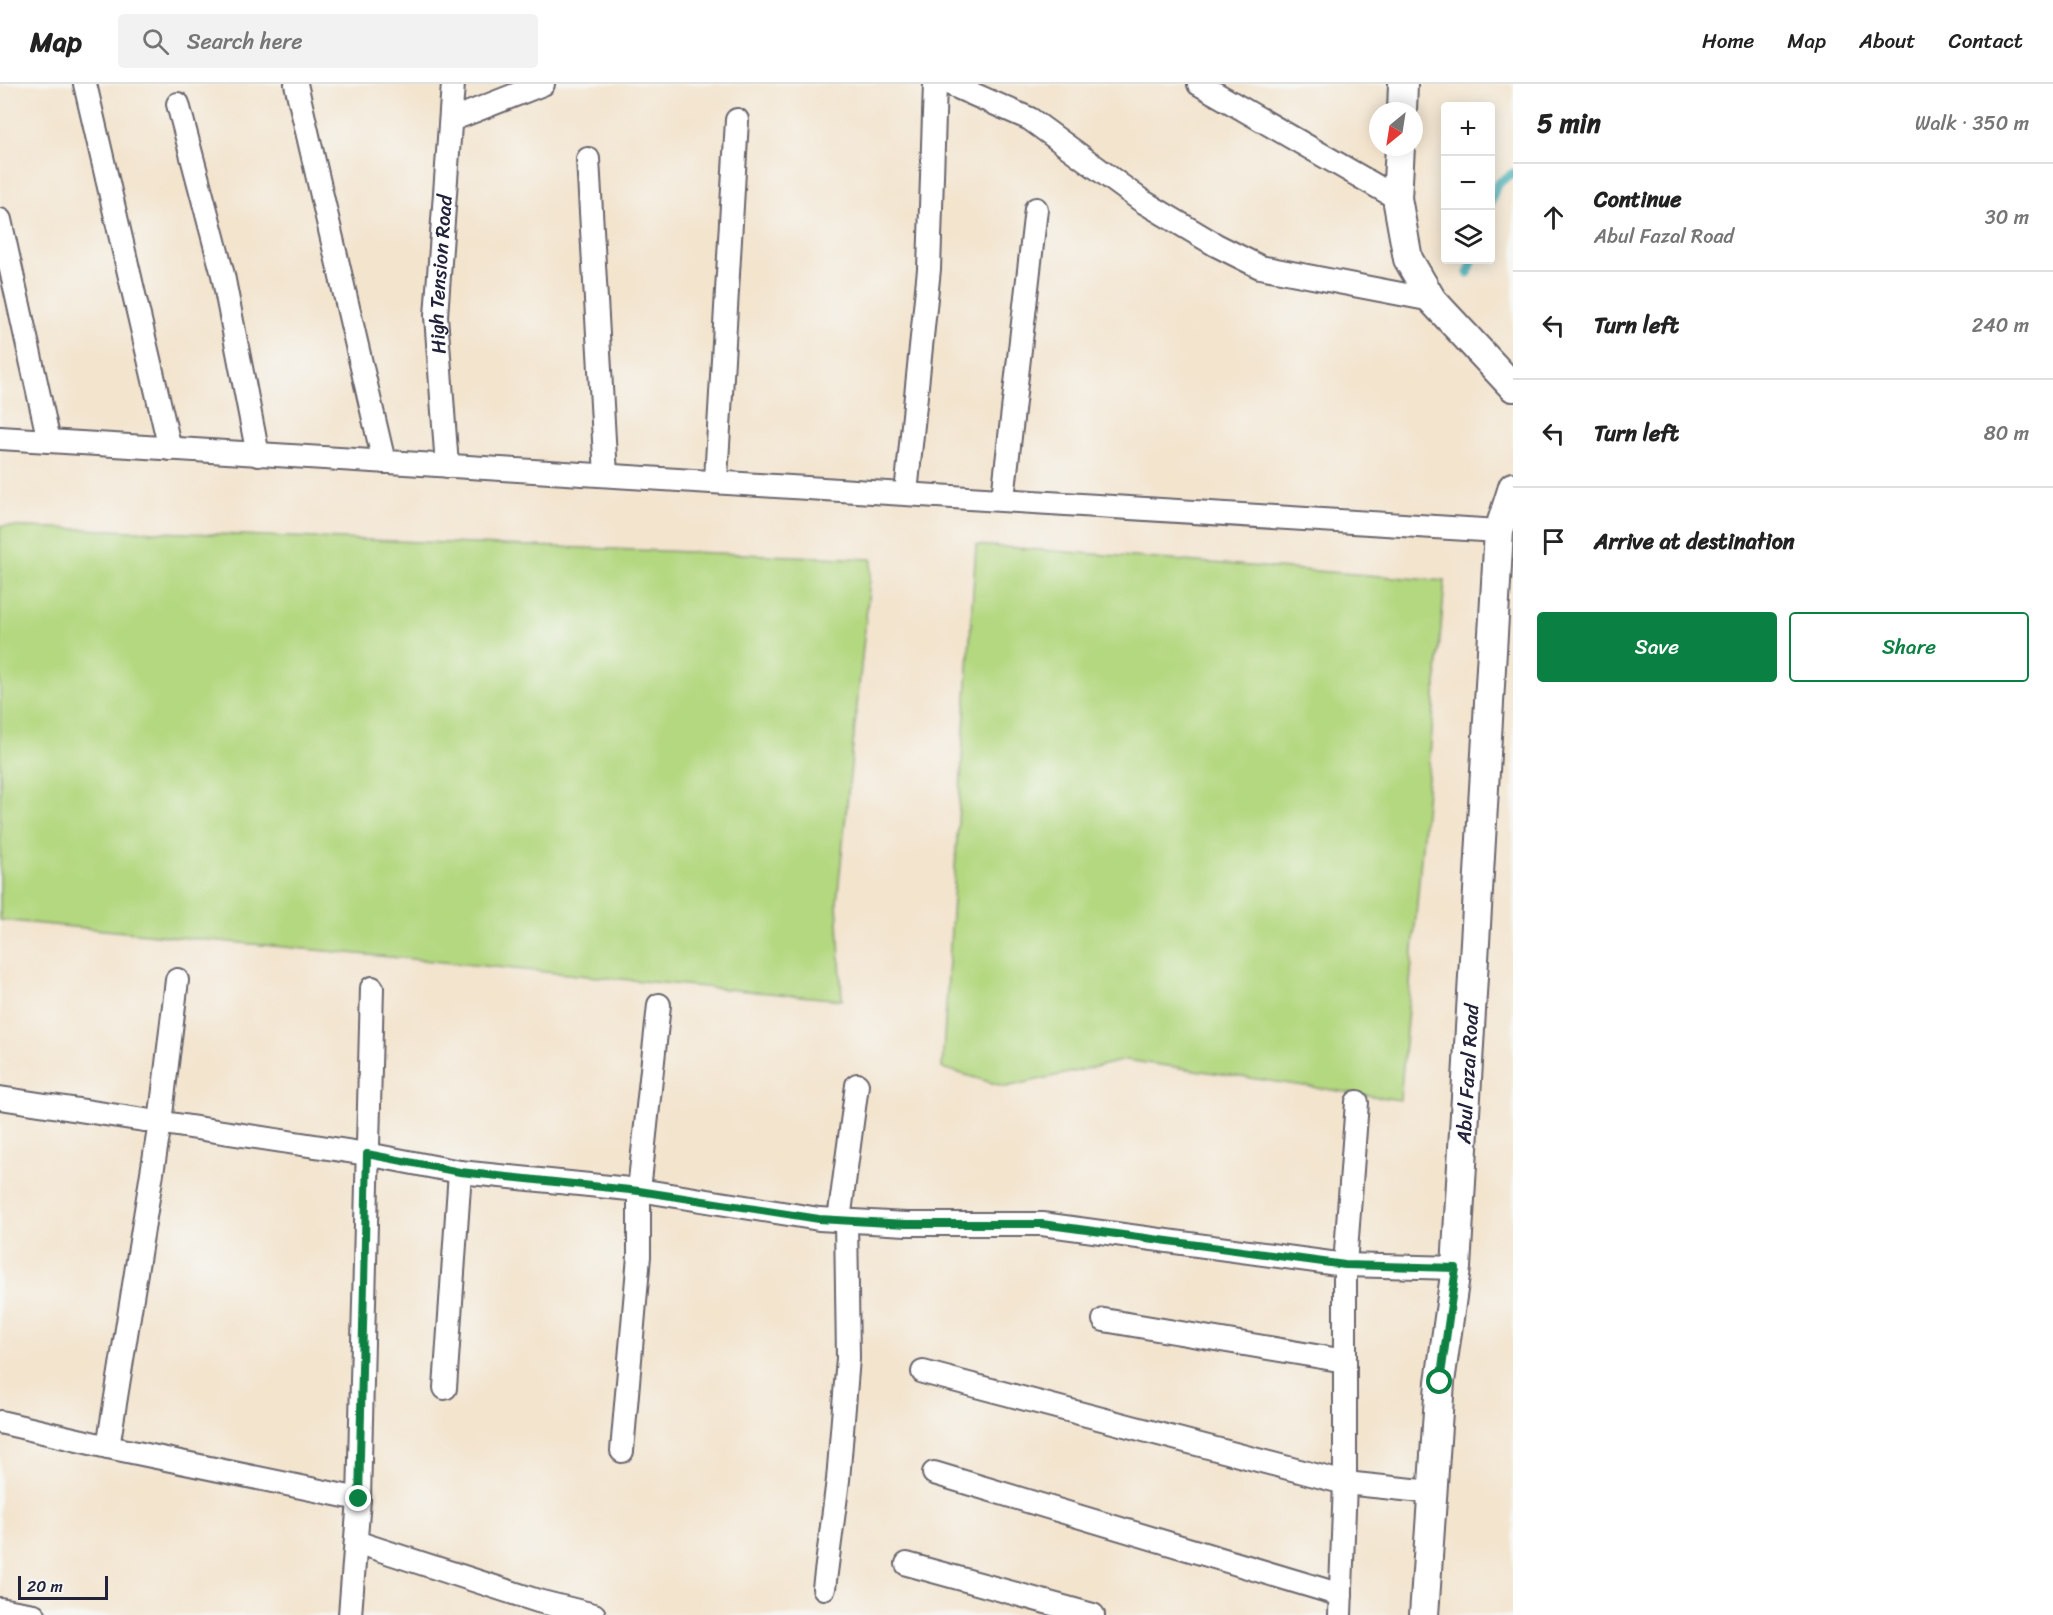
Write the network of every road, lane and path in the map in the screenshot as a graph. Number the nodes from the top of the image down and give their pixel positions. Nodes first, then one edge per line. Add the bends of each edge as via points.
1 (84, 84) edge
2 (296, 84) edge
3 (453, 84) edge
4 (543, 84) edge
5 (935, 84) edge
6 (950, 84) edge
7 (1199, 84) edge
8 (1403, 84) edge
9 (1402, 102) edge
10 (178, 104) dead end
11 (451, 120) junction
12 (737, 120) dead end
13 (1399, 156) edge
14 (588, 159) dead end
15 (1397, 198) junction
16 (1036, 209) dead end
17 (0, 220) edge
18 (1432, 300) junction
19 (1513, 387) edge
20 (0, 438) edge
21 (49, 441) junction
22 (170, 449) junction
23 (258, 455) junction
24 (384, 462) junction
25 (447, 466) junction
26 (606, 475) junction
27 (716, 479) junction
28 (1513, 487) edge
29 (906, 493) junction
30 (1003, 498) junction
31 (1499, 531) junction
32 (177, 980) dead end
33 (372, 988) dead end
34 (659, 1005) dead end
35 (857, 1085) dead end
36 (0, 1098) edge
37 (1357, 1102) dead end
38 (160, 1123) junction
39 (367, 1154) junction
40 (460, 1172) junction
41 (639, 1191) junction
42 (843, 1220) junction
43 (1345, 1265) junction
44 (1456, 1268) junction
45 (1104, 1320) dead end
46 (1345, 1361) junction
47 (923, 1372) dead end
48 (445, 1388) dead end
49 (0, 1422) edge
50 (108, 1447) junction
51 (622, 1451) dead end
52 (934, 1473) dead end
53 (1345, 1483) junction
54 (1432, 1492) junction
55 (359, 1499) junction
56 (356, 1542) junction
57 (907, 1564) dead end
58 (824, 1588) dead end
59 (1341, 1605) edge
60 (0, 1609) edge
61 (34, 1615) edge
62 (350, 1615) edge
63 (594, 1615) edge
64 (1093, 1615) edge
65 (1424, 1615) edge

1 - 22 street
2 - 24 street
3 - 11 street, High Tension Road
4 - 11 street
5 - 29 street via 929,269
6 - 18 street via 1030,119 1142,201 1260,267
7 - 15 street
8 - 9 street
10 - 23 street via 223,274
11 - 25 street, High Tension Road via 436,316
12 - 27 street
13 - 15 street
14 - 26 street
15 - 18 street via 1408,259
16 - 30 street
17 - 21 street
18 - 19 street
20 - 21 street
21 - 22 street
22 - 23 street
23 - 24 street
24 - 25 street
25 - 26 street
26 - 27 street
27 - 29 street
28 - 31 street, Abul Fazal Road
29 - 30 street
30 - 31 street
31 - 44 street, Abul Fazal Road
32 - 38 street
33 - 39 street
34 - 41 street
35 - 42 street
36 - 38 street
37 - 43 street
38 - 39 street
38 - 50 street
39 - 40 street
39 - 55 street
40 - 41 street
40 - 48 street
41 - 42 street
41 - 51 street via 639,1256
42 - 43 street via 1042,1224
42 - 58 street via 848,1358
43 - 44 street
43 - 46 street
44 - 54 street, Abul Fazal Road via 1440,1382
45 - 46 street
46 - 53 street
47 - 53 street
49 - 50 street
50 - 55 street
52 - 59 street
53 - 54 street
53 - 59 street
54 - 65 street, Abul Fazal Road
55 - 56 street
56 - 62 street
56 - 63 street via 538,1601
57 - 64 street
60 - 61 street

